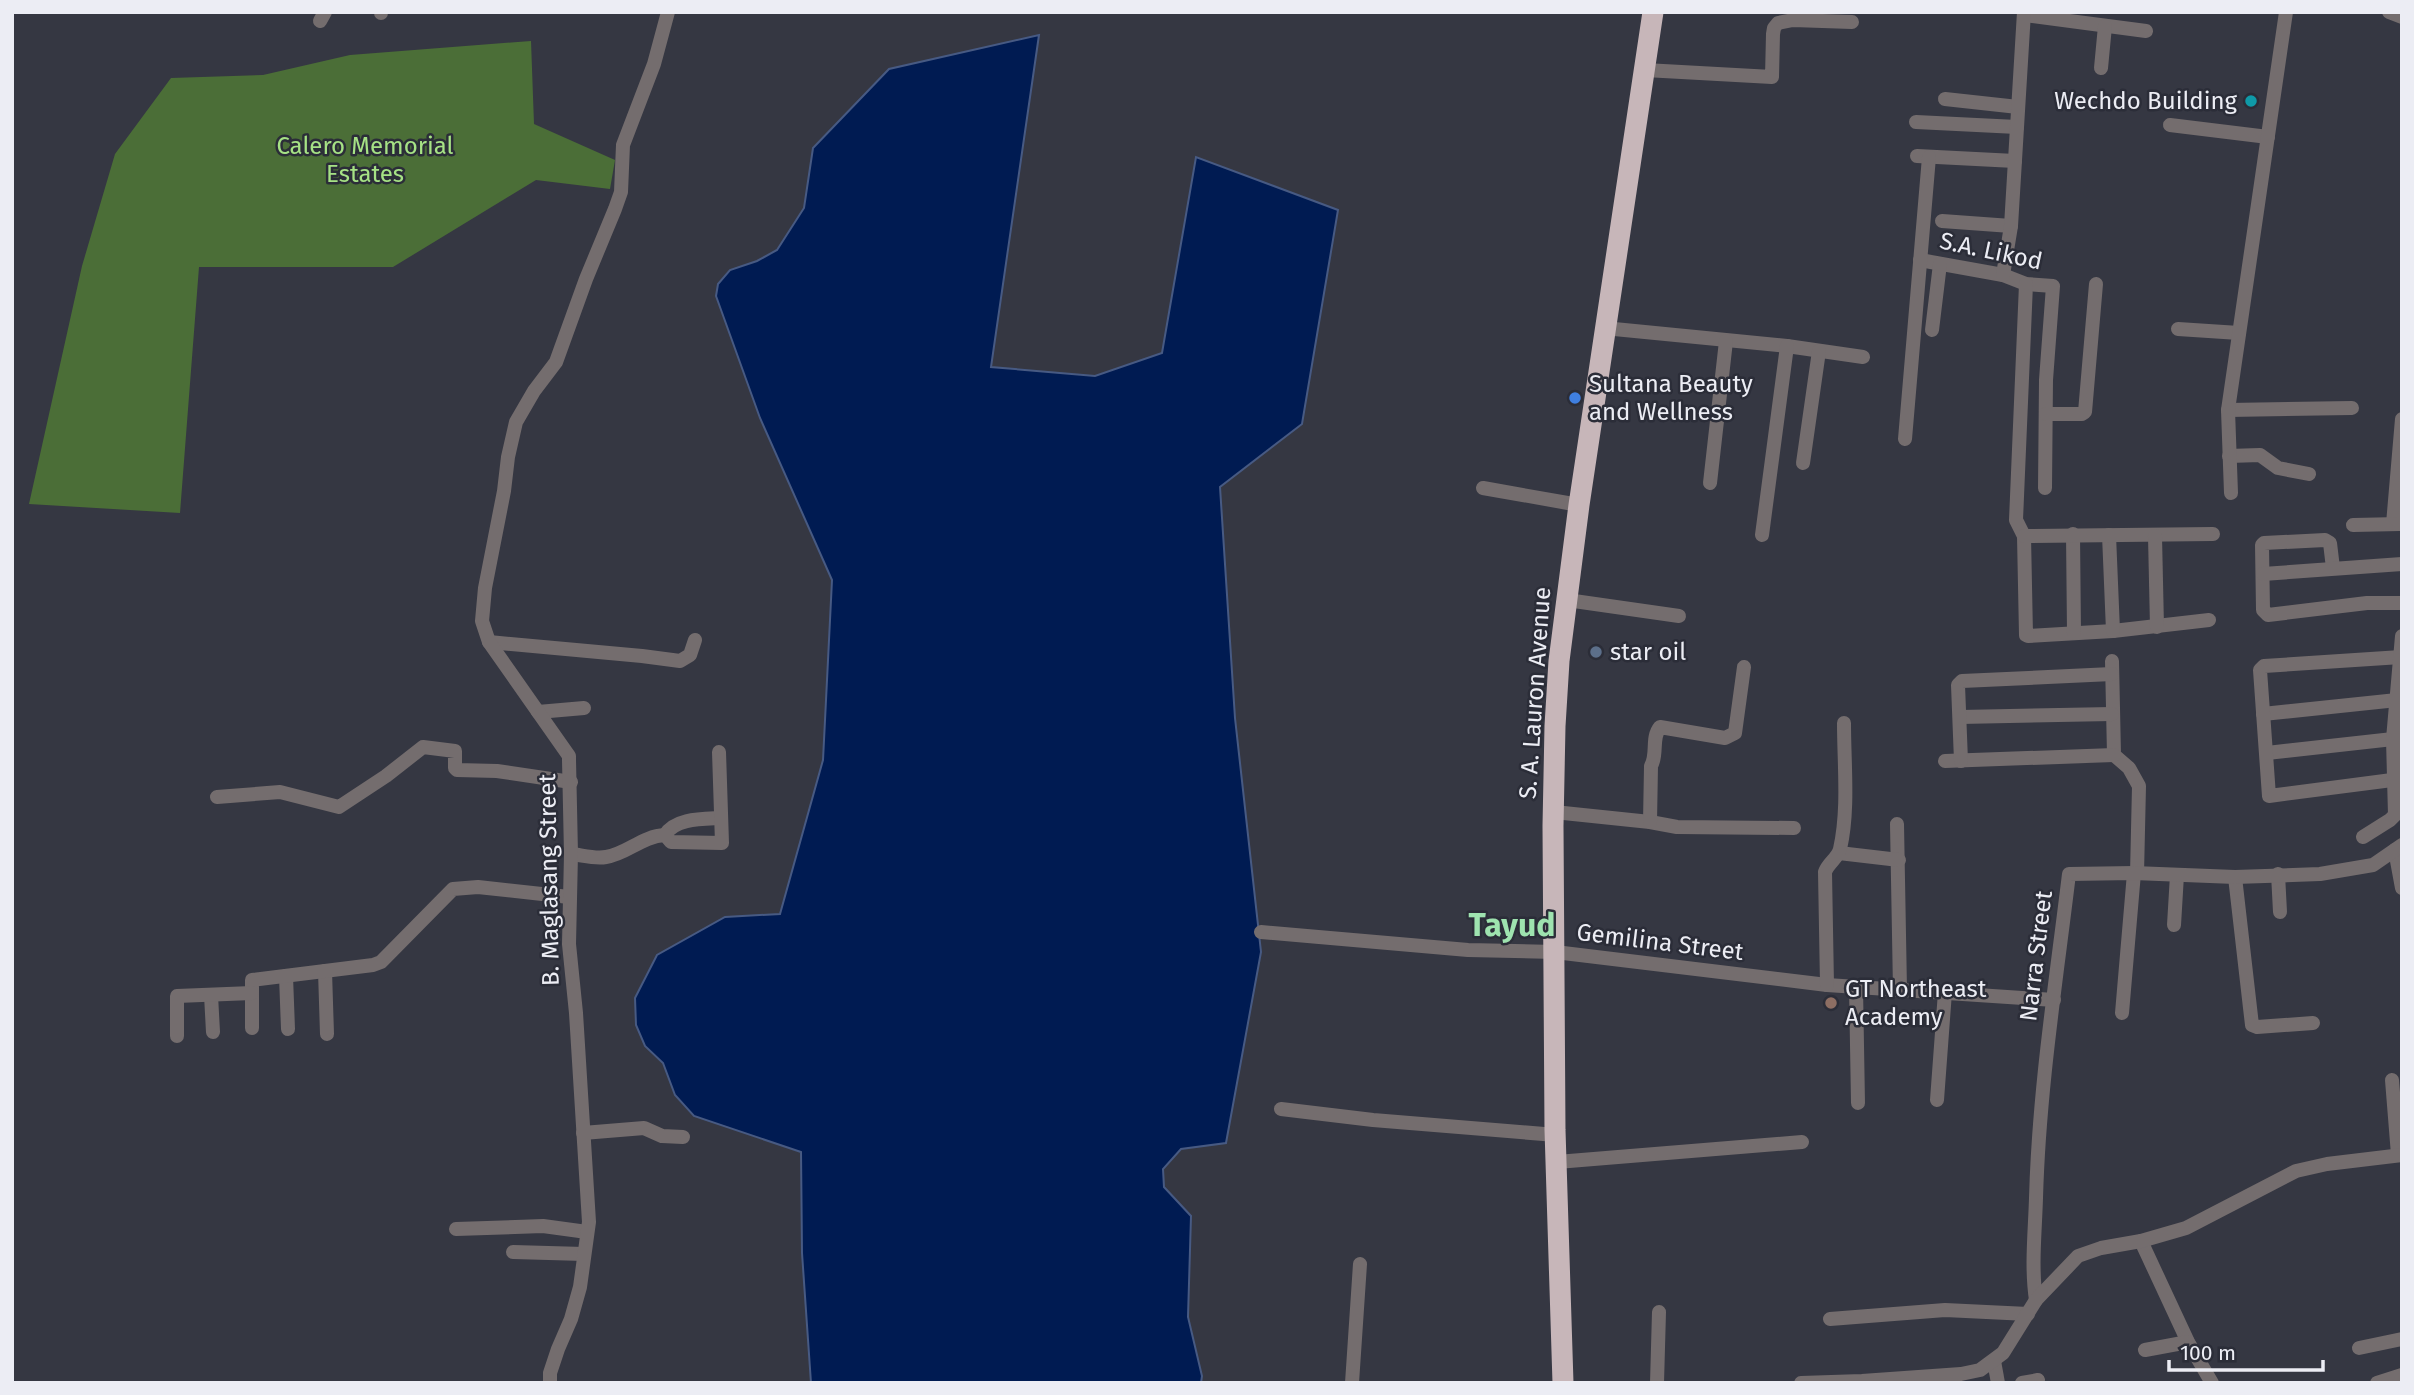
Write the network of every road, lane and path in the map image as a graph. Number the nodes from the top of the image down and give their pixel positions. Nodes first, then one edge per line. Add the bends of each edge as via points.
1 (668, 12) edge
2 (1653, 12) edge
3 (2286, 12) edge
4 (2390, 12) edge
5 (2024, 14) edge
6 (2402, 17) edge
7 (1852, 22) dead end
8 (2105, 26) junction
9 (2146, 32) dead end
10 (2101, 68) dead end
11 (1645, 70) junction
12 (1945, 99) dead end
13 (2018, 107) junction
14 (1916, 122) dead end
15 (2170, 125) dead end
16 (2017, 127) junction
17 (2268, 137) junction
18 (2015, 161) junction
19 (1942, 221) dead end
20 (2011, 226) junction
21 (1920, 260) junction
22 (1940, 264) junction
23 (2003, 275) junction
24 (2026, 284) junction
25 (2096, 284) dead end
26 (1604, 328) junction
27 (2178, 329) dead end
28 (1932, 330) dead end
29 (2239, 332) junction
30 (1726, 341) junction
31 (1787, 346) junction
32 (1819, 351) junction
33 (1863, 357) dead end
34 (2353, 408) dead end
35 (2228, 410) junction
36 (2046, 414) junction
37 (2402, 419) edge
38 (1905, 439) dead end
39 (2228, 456) junction
40 (1803, 463) dead end
41 (2309, 474) dead end
42 (1710, 483) dead end
43 (2398, 485) edge
44 (1483, 488) dead end
45 (2045, 488) dead end
46 (2231, 493) dead end
47 (1579, 505) junction
48 (2397, 524) edge
49 (2353, 525) dead end
50 (2073, 534) junction
51 (2213, 534) dead end
52 (1762, 535) dead end
53 (2109, 535) junction
54 (2024, 536) junction
55 (2155, 536) junction
56 (2402, 564) edge
57 (2333, 568) junction
58 (2263, 574) junction
59 (1567, 600) junction
60 (2402, 603) edge
61 (1679, 616) dead end
62 (2209, 620) dead end
63 (2157, 627) junction
64 (2113, 631) junction
65 (2074, 633) junction
66 (2402, 636) edge
67 (695, 640) dead end
68 (489, 642) junction
69 (2401, 657) edge
70 (1744, 667) dead end
71 (2397, 700) junction
72 (584, 708) dead end
73 (538, 712) junction
74 (2263, 713) junction
75 (2112, 714) junction
76 (1960, 717) junction
77 (1843, 723) dead end
78 (2393, 739) junction
79 (719, 751) dead end
80 (2267, 753) junction
81 (2113, 755) junction
82 (1945, 761) dead end
83 (1961, 761) junction
84 (2392, 780) junction
85 (571, 782) junction
86 (217, 797) dead end
87 (2399, 802) edge
88 (1554, 811) junction
89 (722, 818) junction
90 (1650, 821) junction
91 (1897, 824) dead end
92 (1794, 828) dead end
93 (664, 835) junction
94 (2363, 838) dead end
95 (2398, 848) edge
96 (1839, 853) junction
97 (571, 854) junction
98 (1899, 860) junction
99 (2136, 873) junction
100 (2278, 874) junction
101 (2177, 875) junction
102 (2235, 877) junction
103 (2402, 888) edge
104 (569, 897) junction
105 (2280, 912) dead end
106 (2174, 925) dead end
107 (1261, 932) dead end
108 (1555, 953) junction
109 (325, 971) junction
110 (286, 976) junction
111 (1827, 985) junction
112 (1856, 987) junction
113 (1900, 990) junction
114 (1945, 992) junction
115 (252, 993) junction
116 (212, 995) junction
117 (2054, 1000) junction
118 (2122, 1013) dead end
119 (2313, 1023) dead end
120 (252, 1028) dead end
121 (288, 1029) dead end
122 (213, 1032) dead end
123 (327, 1034) dead end
124 (177, 1036) dead end
125 (2392, 1080) dead end
126 (1937, 1100) dead end
127 (1857, 1103) dead end
128 (1281, 1109) dead end
129 (583, 1133) junction
130 (1556, 1135) junction
131 (684, 1136) dead end
132 (1802, 1142) dead end
133 (2400, 1155) edge
134 (1557, 1162) junction
135 (456, 1228) dead end
136 (587, 1232) junction
137 (2141, 1241) junction
138 (513, 1252) dead end
139 (584, 1254) junction
140 (1360, 1264) dead end
141 (2036, 1300) junction
142 (1659, 1312) dead end
143 (2028, 1314) junction
144 (1830, 1320) dead end
145 (2402, 1339) edge
146 (2188, 1342) junction
147 (2359, 1348) dead end
148 (2146, 1350) dead end
149 (1994, 1361) junction
150 (2402, 1375) edge
151 (2038, 1380) dead end
152 (550, 1383) edge
153 (1352, 1383) edge
154 (1563, 1383) edge
155 (1657, 1383) edge
156 (1801, 1383) edge
157 (1998, 1383) edge
158 (2022, 1383) edge
159 (2212, 1383) edge
160 (2377, 1383) edge

1 - 68 street, B. Maglasang Street via 623,145 621,192 615,209 556,362 516,422 485,588 482,621
2 - 11 highway, S. A. Lauron Avenue
3 - 17 street
4 - 6 street
5 - 8 street
5 - 13 street
7 - 11 street via 1778,23 1773,34 1772,77
8 - 9 street
8 - 10 street
11 - 26 highway, S. A. Lauron Avenue
12 - 13 street
13 - 16 street
14 - 16 street
15 - 17 street
16 - 18 street
17 - 29 street
18 - 20 street
18 - 21 street via 1923,157
19 - 20 street
20 - 23 street
21 - 22 street, S.A. Likod
21 - 38 street
22 - 23 street, S.A. Likod
22 - 28 street
23 - 24 street, S.A. Likod
24 - 36 street, S.A. Likod via 2053,286
24 - 54 street via 2016,520
25 - 36 street via 2085,412
26 - 30 street
26 - 47 highway, S. A. Lauron Avenue
27 - 29 street
29 - 35 street
30 - 31 street
30 - 42 street
31 - 32 street
31 - 52 street
32 - 33 street
32 - 40 street
34 - 35 street
35 - 39 street
36 - 45 street
37 - 43 street
39 - 41 street via 2260,455 2278,468
39 - 46 street
43 - 48 street
44 - 47 street
47 - 59 highway, S. A. Lauron Avenue
48 - 49 street
50 - 53 street
50 - 54 street
50 - 65 street
51 - 55 street
53 - 55 street
53 - 64 street
54 - 65 street via 2026,635
55 - 63 street
56 - 57 street
57 - 58 street
57 - 58 street via 2330,543 2325,540 2264,543
58 - 60 street via 2263,610 2268,615
59 - 61 street
59 - 88 highway, S. A. Lauron Avenue via 1559,661
62 - 63 street
63 - 64 street
64 - 65 street
66 - 69 street
67 - 68 street via 690,655 680,661
68 - 73 street, B. Maglasang Street
69 - 71 street
69 - 74 street via 2264,666 2260,670
70 - 90 street via 1731,736 1658,729 1651,766
71 - 74 street
71 - 78 street
72 - 73 street
73 - 85 street, B. Maglasang Street via 569,756
74 - 80 street
75 - 76 street
75 - 76 street via 2112,667 1964,680 1958,685
75 - 81 street
76 - 83 street
77 - 96 street via 1845,828
78 - 80 street
78 - 84 street
79 - 89 street
80 - 84 street via 2270,797
81 - 83 street
81 - 99 street via 2129,768 2139,786
82 - 83 street
84 - 87 street
85 - 86 street via 457,770 454,751 423,747 339,807 280,792
85 - 97 street, B. Maglasang Street
87 - 94 street via 2390,820
88 - 90 street
88 - 108 highway, S. A. Lauron Avenue
89 - 93 street via 688,821
89 - 93 street via 722,843 671,842
90 - 92 street via 1677,827
91 - 98 street
93 - 97 street via 649,837 607,857
95 - 100 street, Narra Street via 2373,866 2320,874
95 - 103 street
96 - 98 street
96 - 111 street via 1825,872
97 - 104 street, B. Maglasang Street
98 - 113 street
99 - 101 street, Narra Street
99 - 117 street, Narra Street via 2069,874
99 - 118 street
100 - 102 street, Narra Street
100 - 105 street
101 - 102 street, Narra Street
101 - 106 street
102 - 119 street via 2252,1025
104 - 109 street via 478,887 453,889 381,962
104 - 129 street, B. Maglasang Street
107 - 108 street, Gemilina Street
108 - 111 street, Gemilina Street
108 - 130 highway, S. A. Lauron Avenue
109 - 110 street
109 - 123 street
110 - 115 street via 252,981
110 - 121 street
111 - 112 street, Gemilina Street
112 - 113 street, Gemilina Street
112 - 127 street
113 - 114 street, Gemilina Street
114 - 117 street, Gemilina Street
114 - 126 street
115 - 116 street
115 - 120 street
116 - 122 street
116 - 124 street via 177,996
117 - 141 street, Narra Street via 2038,1138
125 - 133 street
128 - 130 street
129 - 131 street via 644,1128 662,1136
129 - 136 street, B. Maglasang Street
130 - 134 highway, S. A. Lauron Avenue
132 - 134 street
133 - 137 street via 2296,1171 2186,1228
134 - 154 highway, S. A. Lauron Avenue
135 - 136 street via 543,1226
136 - 139 street, B. Maglasang Street
137 - 141 street via 2078,1256
137 - 146 street
138 - 139 street
139 - 152 street, B. Maglasang Street via 580,1287
140 - 153 street
141 - 143 street
142 - 155 street
143 - 144 street via 1945,1310
143 - 149 street
145 - 147 street
146 - 148 street
146 - 159 street
149 - 156 street via 1961,1374
149 - 157 street
150 - 160 street
151 - 158 street

